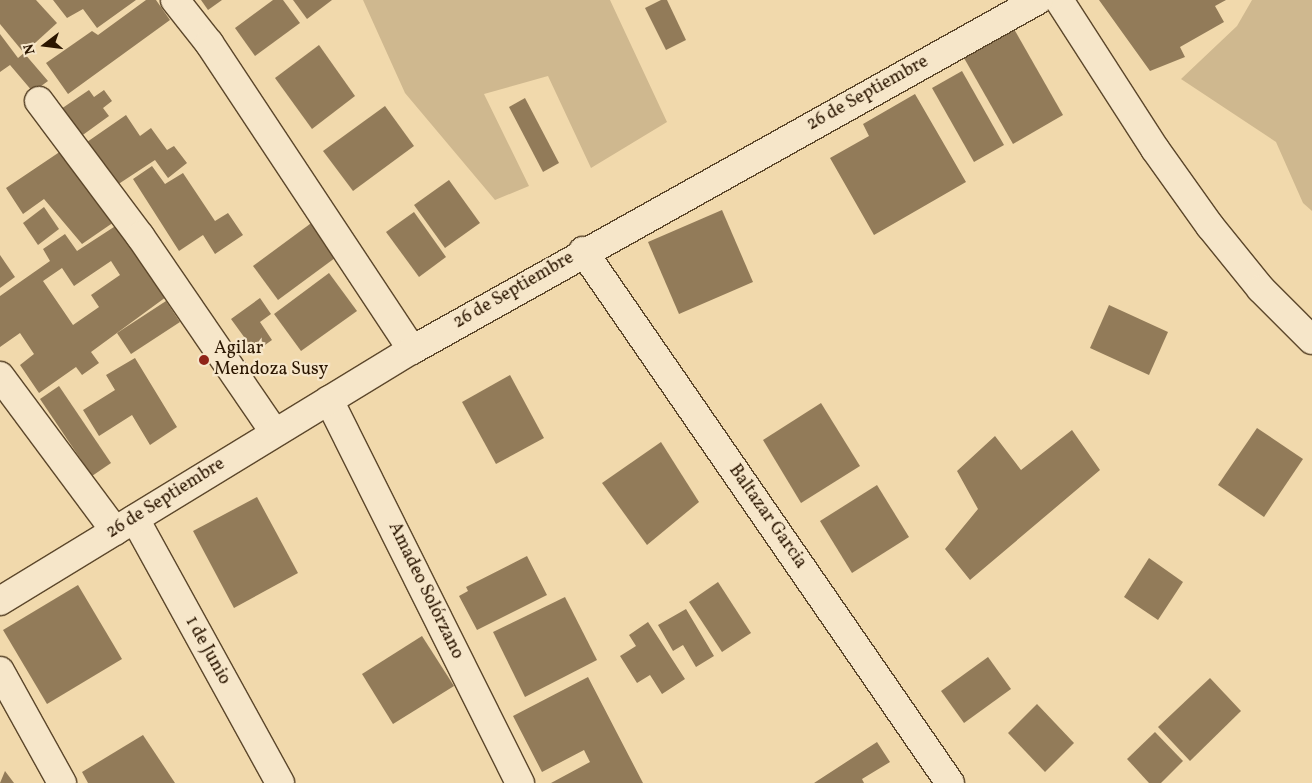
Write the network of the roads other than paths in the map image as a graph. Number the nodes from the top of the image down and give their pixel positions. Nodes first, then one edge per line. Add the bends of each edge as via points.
1 (175, 0) edge
2 (1038, 0) edge
3 (1059, 0) edge
4 (39, 101) dead end
5 (583, 251) junction
6 (1312, 340) edge
7 (412, 350) junction
8 (0, 376) edge
9 (330, 400) junction
10 (274, 432) junction
11 (125, 525) junction
12 (0, 601) edge
13 (0, 671) edge
14 (62, 783) edge
15 (280, 783) edge
16 (520, 783) edge
17 (950, 783) edge

1 - 7 street via 219,58
2 - 5 street, 26 de Septiembre
3 - 6 street via 1154,149 1210,226 1261,289
4 - 10 street via 140,236
5 - 7 street, 26 de Septiembre
5 - 17 street, Baltazar Garcia
7 - 9 street, 26 de Septiembre
8 - 11 street, 1 de Junio
9 - 10 street, 26 de Septiembre
9 - 16 street, Amadeo Solórzano
10 - 11 street, 26 de Septiembre
11 - 12 street, 26 de Septiembre
11 - 15 street, 1 de Junio
13 - 14 street

